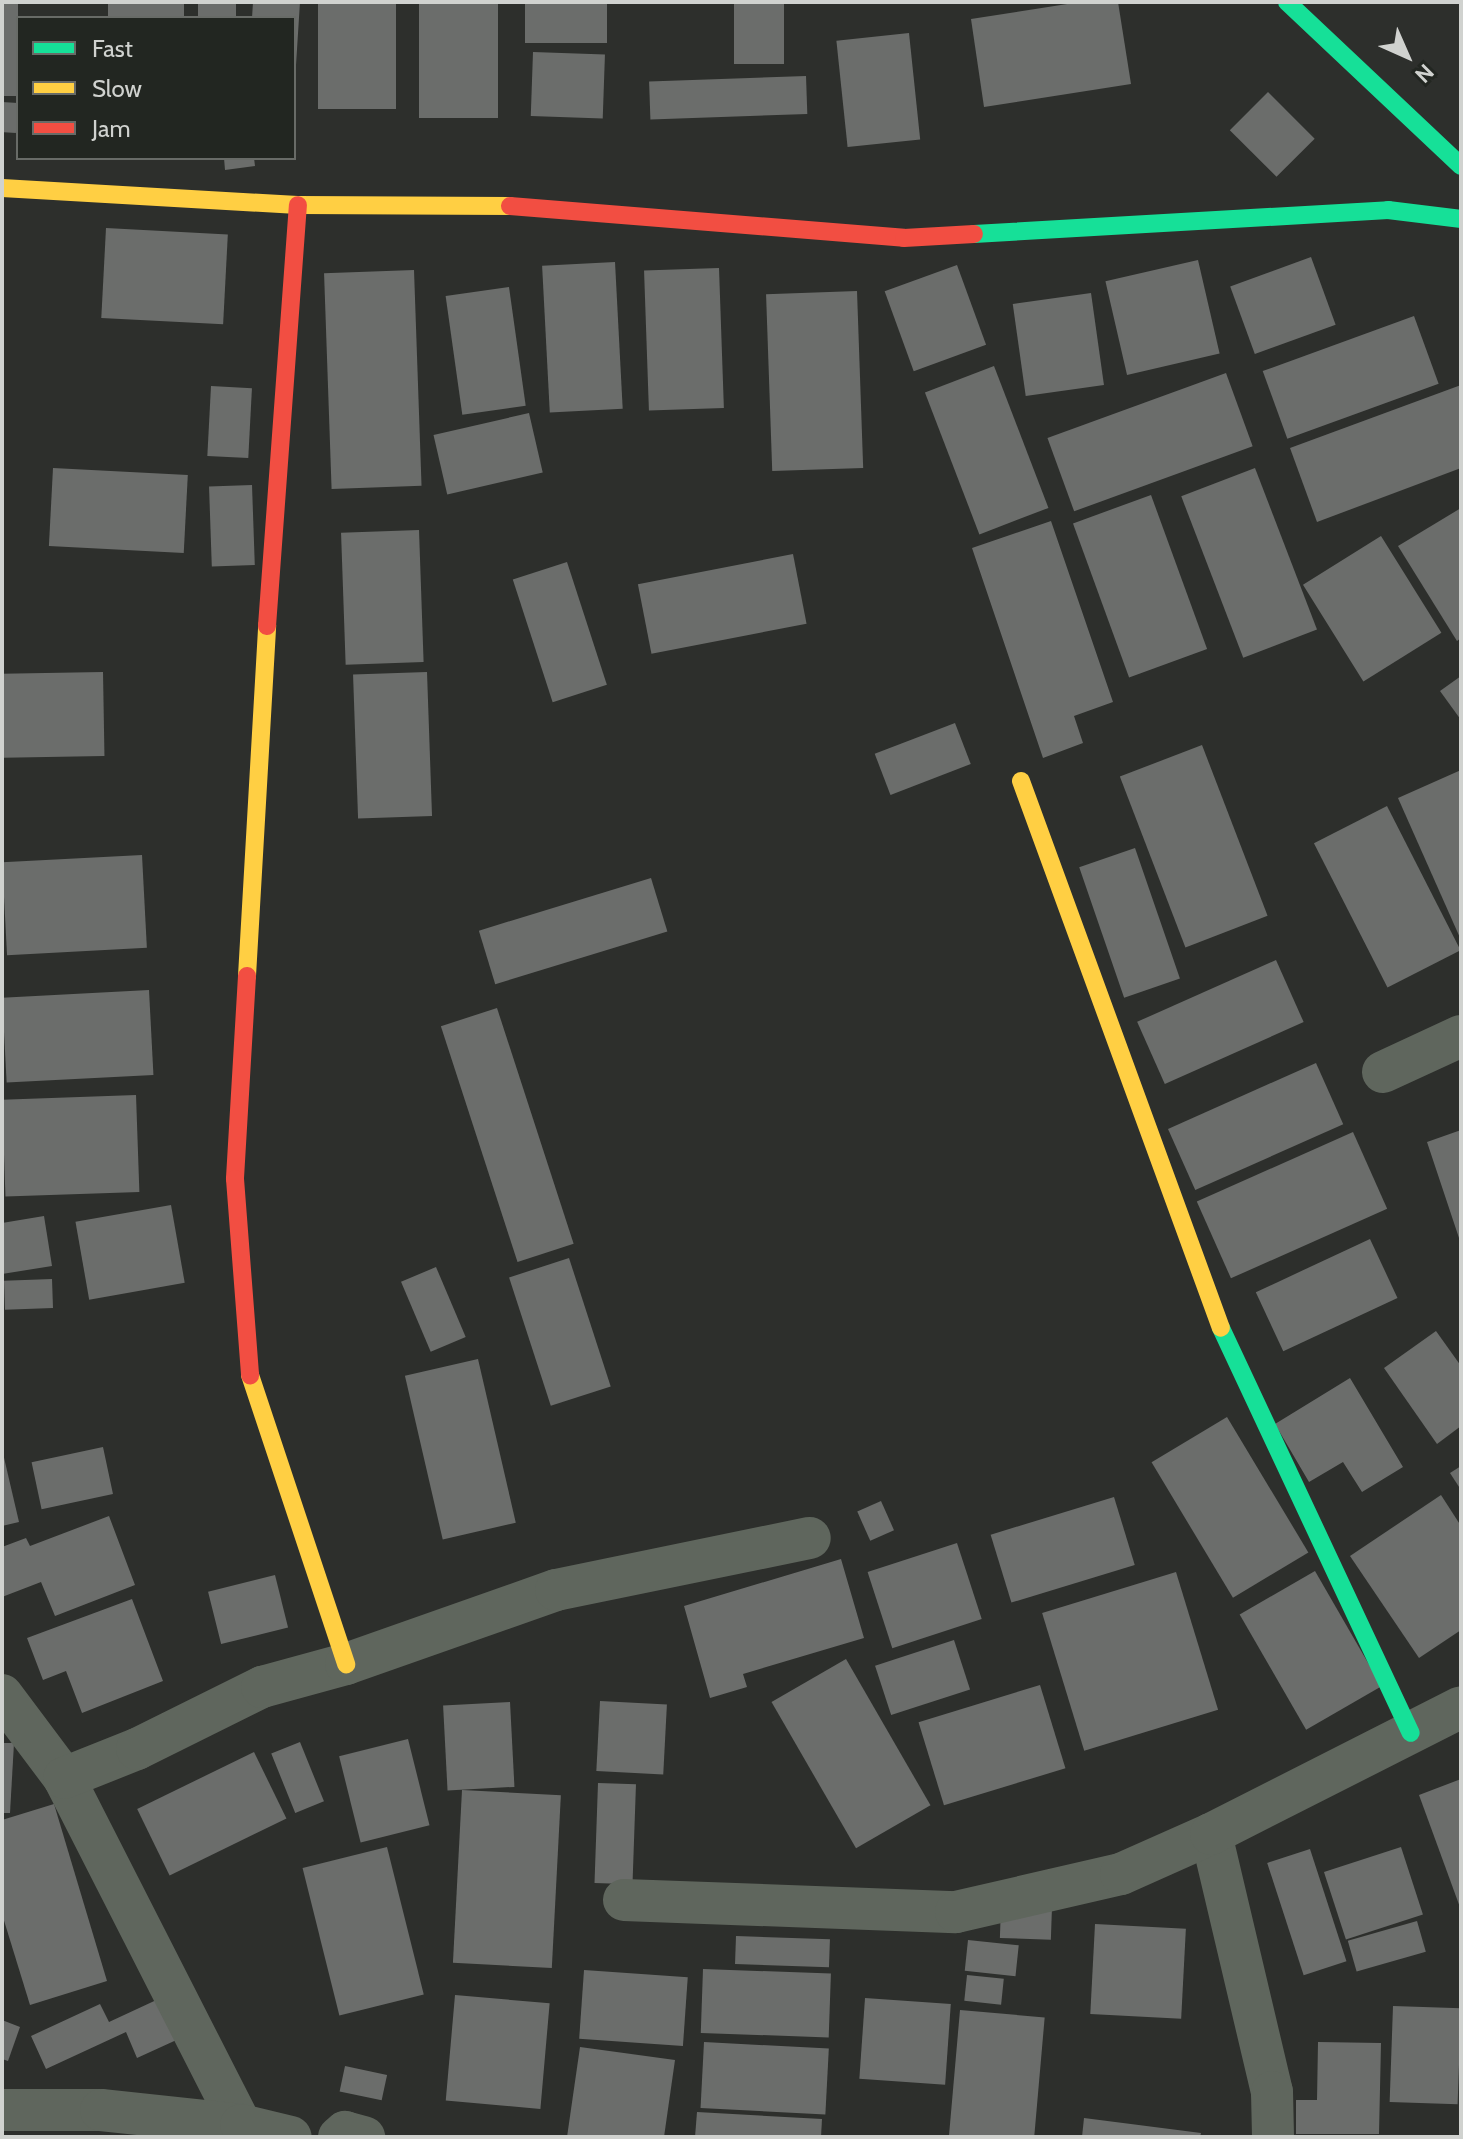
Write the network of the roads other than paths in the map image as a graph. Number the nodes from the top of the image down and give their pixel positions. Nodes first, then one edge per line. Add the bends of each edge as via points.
1 (1287, 2) edge
2 (1461, 166) edge
3 (2, 188) edge
4 (298, 205) junction
5 (1461, 219) edge
6 (1021, 781) dead end
7 (1461, 1036) edge
8 (1383, 1072) dead end
9 (810, 1538) dead end
10 (346, 1664) junction
11 (2, 1695) edge
12 (1461, 1707) edge
13 (1411, 1733) junction
14 (64, 1778) junction
15 (1211, 1834) junction
16 (624, 1900) dead end
17 (2, 2110) edge
18 (241, 2125) junction
19 (291, 2137) edge
20 (339, 2137) edge
21 (364, 2137) edge
22 (1273, 2137) edge

1 - 2 street
3 - 4 street
4 - 5 street via 507,206 904,238 1388,210
4 - 10 street via 235,1179 249,1371
6 - 13 street via 1235,1364
7 - 8 street
9 - 10 street via 556,1590
10 - 14 street via 262,1687 137,1749
11 - 14 street
12 - 13 street
13 - 15 street
14 - 18 street
15 - 16 street via 1121,1874 956,1912
15 - 22 street via 1272,2092
17 - 18 street via 101,2110
18 - 19 street
20 - 21 street via 345,2132

